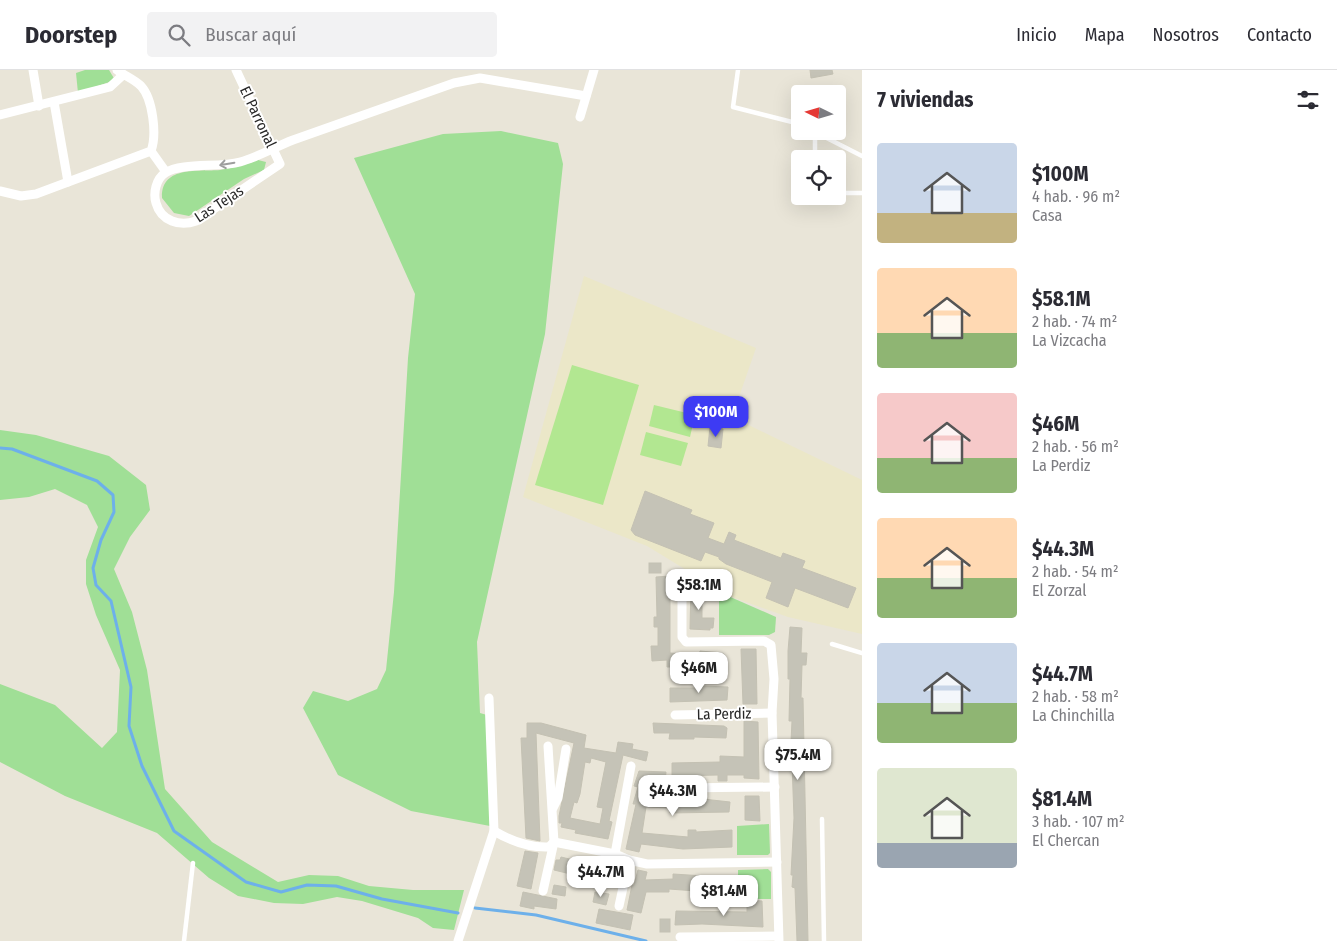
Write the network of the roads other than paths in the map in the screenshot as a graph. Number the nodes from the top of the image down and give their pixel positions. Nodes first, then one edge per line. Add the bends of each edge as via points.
1 (33, 70) edge
2 (236, 70) edge
3 (594, 70) edge
4 (738, 70) edge
5 (120, 72) edge
6 (586, 96) junction
7 (54, 102) junction
8 (39, 106) junction
9 (0, 115) edge
10 (580, 116) dead end
11 (791, 122) edge
12 (830, 140) edge
13 (272, 148) junction
14 (151, 151) junction
15 (862, 156) edge
16 (280, 164) joint
17 (166, 172) junction
18 (68, 182) junction
19 (0, 191) edge
20 (846, 193) edge
21 (862, 193) edge
22 (682, 580) dead end
23 (832, 644) dead end
24 (862, 653) edge
25 (489, 698) dead end
26 (772, 713) junction
27 (675, 714) dead end
28 (548, 746) dead end
29 (566, 749) dead end
30 (631, 766) dead end
31 (776, 787) junction
32 (676, 788) dead end
33 (552, 810) junction
34 (822, 819) dead end
35 (494, 831) junction
36 (554, 842) junction
37 (615, 854) junction
38 (629, 860) junction
39 (777, 862) junction
40 (193, 863) dead end
41 (543, 891) dead end
42 (619, 906) dead end
43 (680, 937) dead end
44 (778, 939) edge
45 (184, 941) edge
46 (458, 941) edge
47 (824, 941) edge

1 - 8 street
2 - 13 street, El Parronal
3 - 6 street
4 - 11 lane via 733,107
5 - 7 street via 110,87
5 - 14 street via 138,84 147,97 155,130
6 - 10 street
6 - 13 street, Las Tejas via 480,78 454,82
7 - 8 street
7 - 18 street
8 - 9 street
12 - 15 lane
13 - 16 street, El Parronal
13 -> 17 street, Las Tejas via 232,164
14 - 17 street
14 - 18 street
16 - 17 street, Las Tejas via 201,218 183,224 166,218 156,202 156,185
18 - 19 street via 29,196 13,196
20 - 21 lane
22 - 26 street via 682,637 686,642 764,641 771,645
23 - 24 lane
25 - 35 street
26 - 27 street, La Perdiz
26 - 31 street
28 - 33 street
29 - 33 street via 558,798
30 - 37 street
31 - 32 street
31 - 39 street
33 - 36 street
34 - 47 lane
35 - 36 street via 511,841 535,846 549,847
35 - 46 street
36 - 37 street
36 - 41 street
37 - 38 street
38 - 39 street via 657,864
38 - 42 street
39 - 44 street
40 - 45 lane
43 - 44 street

